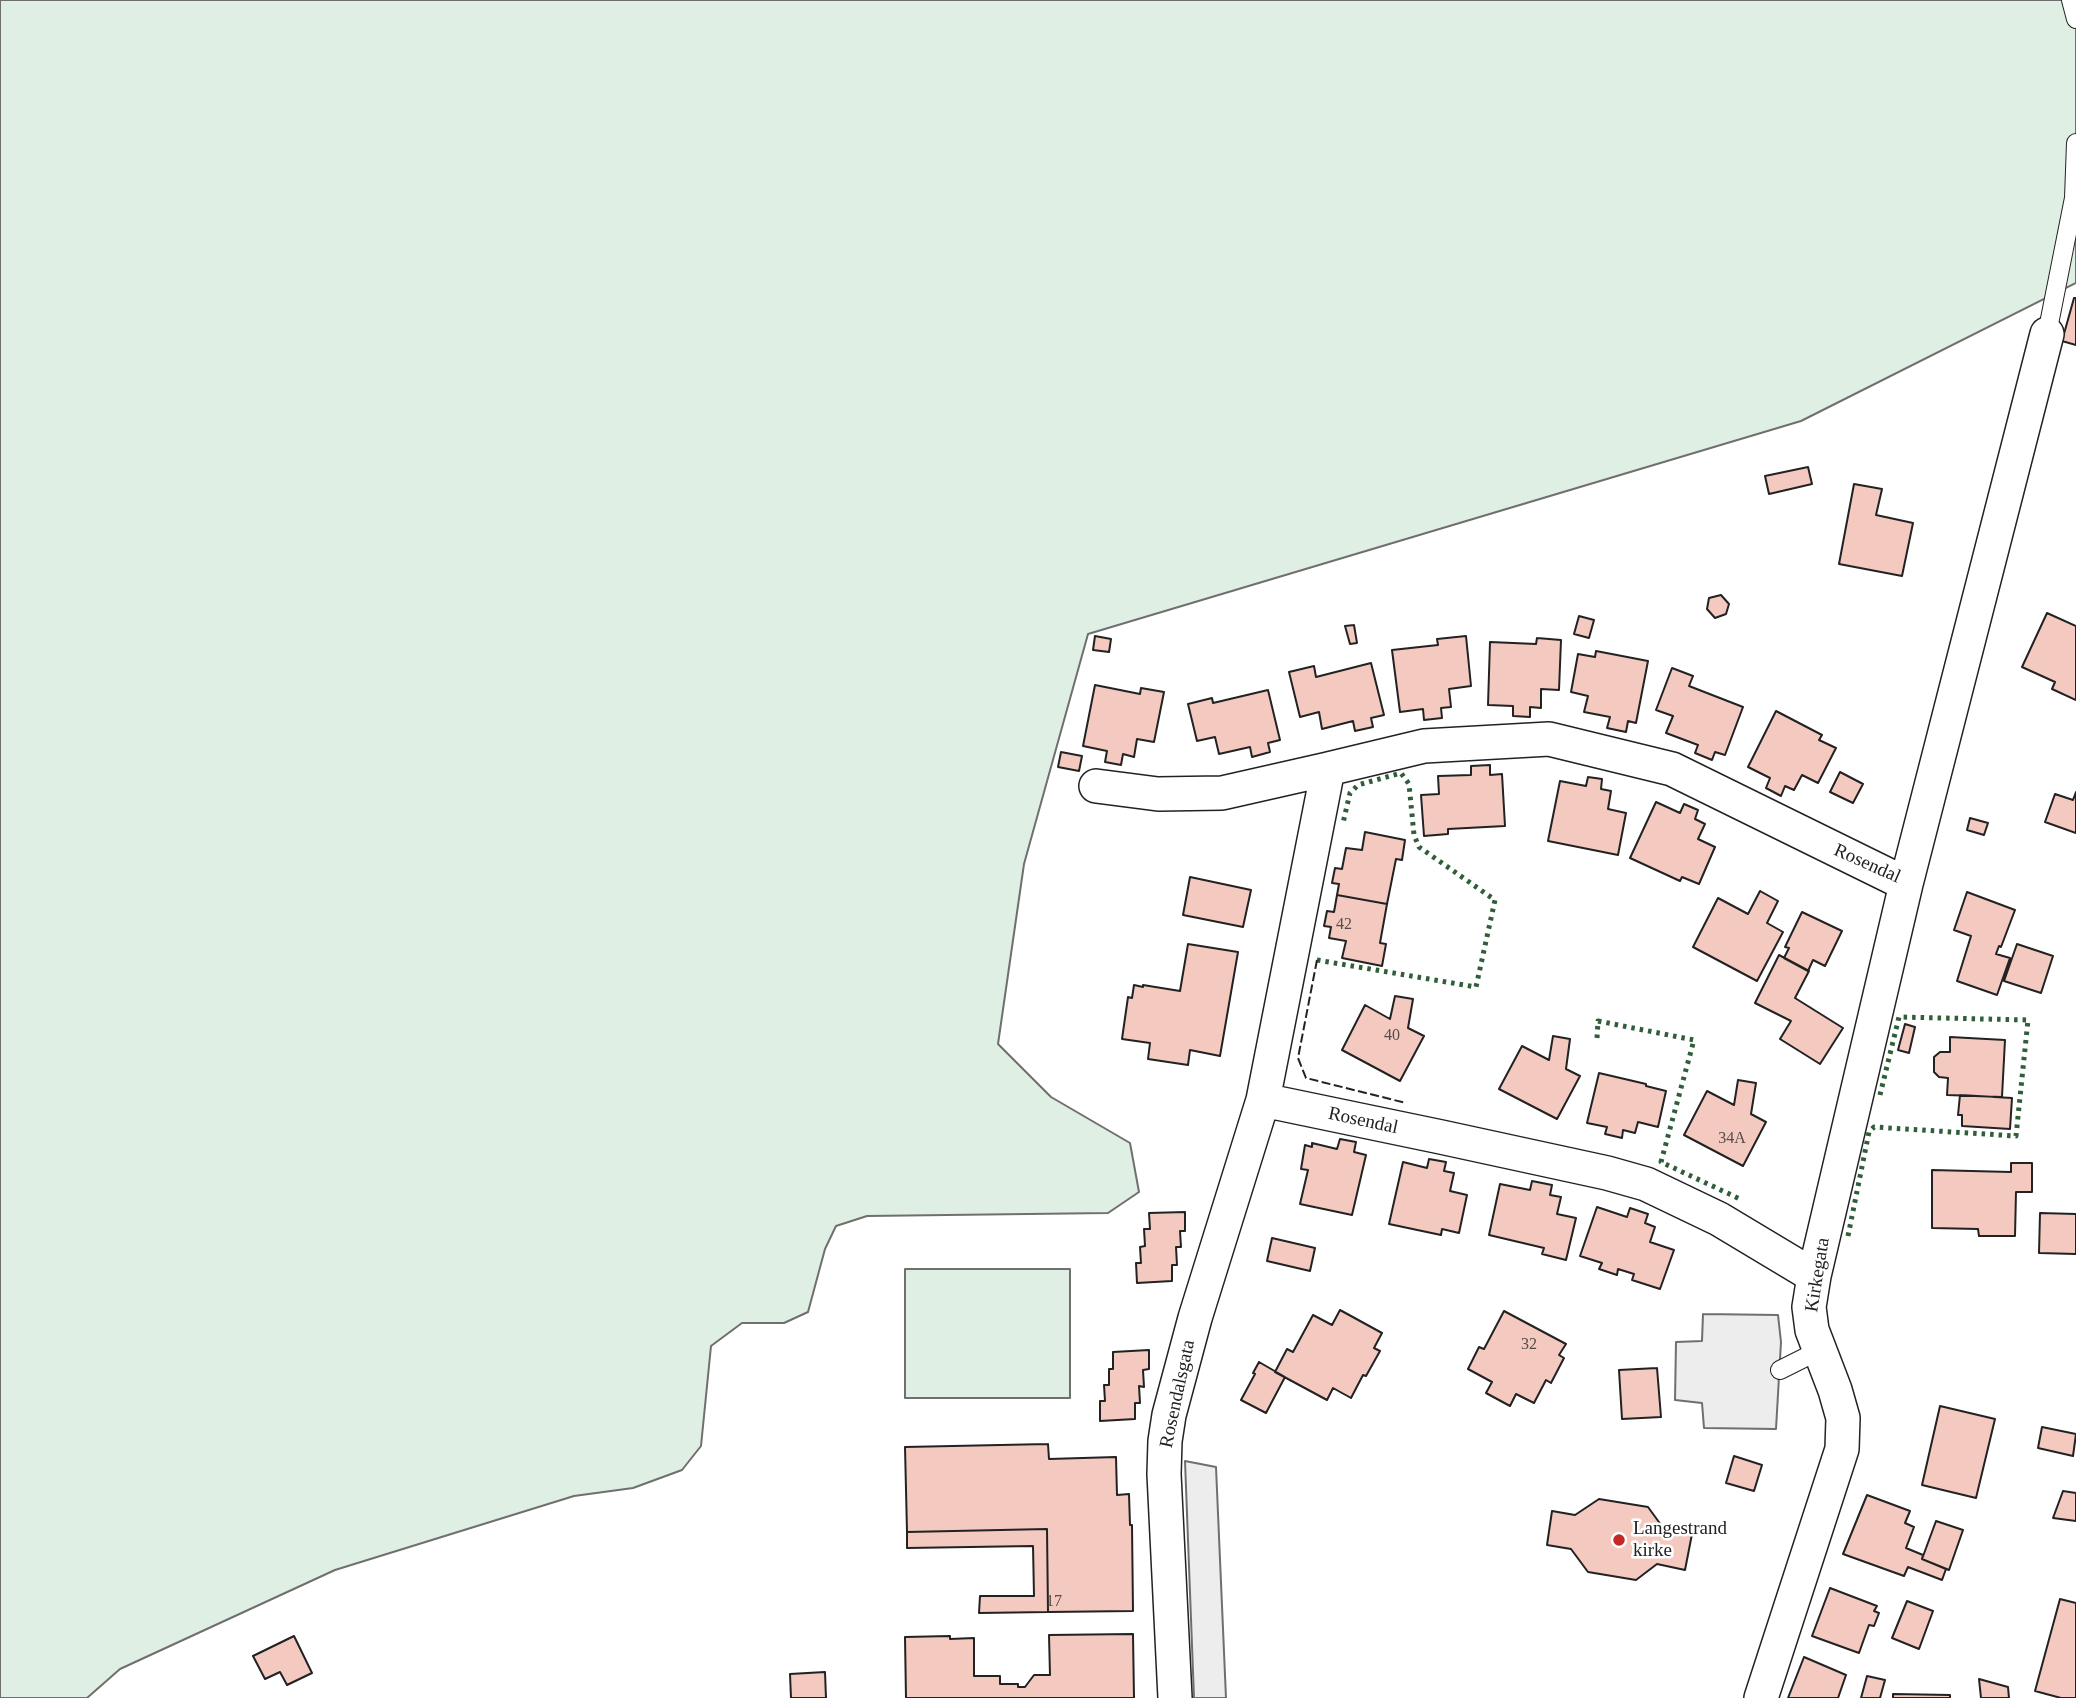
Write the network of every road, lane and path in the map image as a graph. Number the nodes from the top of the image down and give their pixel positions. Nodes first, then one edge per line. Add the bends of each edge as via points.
1 (2071, 0) edge
2 (2076, 19) edge
3 (2076, 144) edge
4 (2047, 334) joint
5 (1328, 769) junction
6 (1096, 786) dead end
7 (1906, 884) junction
8 (1263, 1101) junction
9 (1814, 1276) junction
10 (1818, 1351) junction
11 (1780, 1370) dead end
12 (1175, 1698) edge
13 (1760, 1698) edge

1 - 2 lane
3 - 4 lane via 2074,198
4 - 7 street, Rosendal
5 - 6 street, Rosendal via 1222,793 1158,794
5 - 7 street, Rosendal via 1424,746 1549,740 1672,769
5 - 8 street
7 - 9 street, Kirkegata
8 - 9 street, Rosendal via 1646,1184 1719,1219
8 - 12 street, Rosendalsgata via 1195,1318 1167,1428 1164,1474
9 - 10 street, Kirkegata via 1809,1307
10 - 11 lane
10 - 13 street, Kirkegata via 1843,1418 1842,1450

